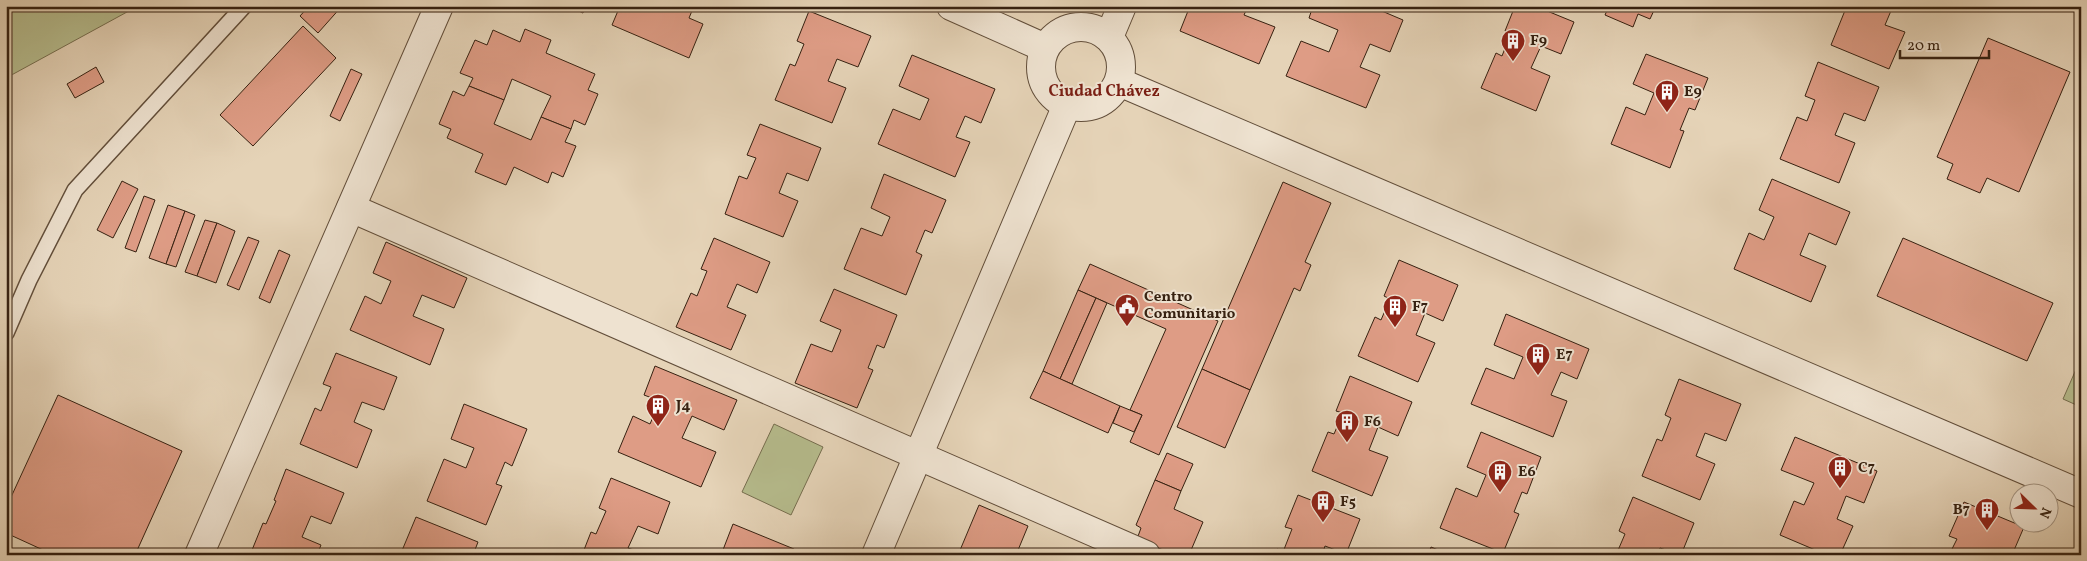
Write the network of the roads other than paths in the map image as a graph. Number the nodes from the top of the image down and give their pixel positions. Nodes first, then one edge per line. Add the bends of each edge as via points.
1 (244, 6) edge
2 (439, 6) edge
3 (951, 6) edge
4 (1122, 6) edge
5 (1109, 36) junction
6 (1045, 48) junction
7 (1119, 82) junction
8 (1066, 105) junction
9 (351, 208) junction
10 (6, 333) edge
11 (919, 456) junction
12 (2081, 494) edge
13 (199, 555) edge
14 (876, 555) edge
15 (1146, 555) edge

1 - 10 lane via 75,190
2 - 9 street
3 - 6 street
4 - 5 street
5 - 6 street via 1082,26 1054,36
5 - 7 street via 1120,53
6 - 8 street via 1041,65 1043,81 1048,91
7 - 8 street via 1098,104 1082,108
7 - 12 street
8 - 11 street
9 - 11 street
9 - 13 street
11 - 14 street
11 - 15 street

